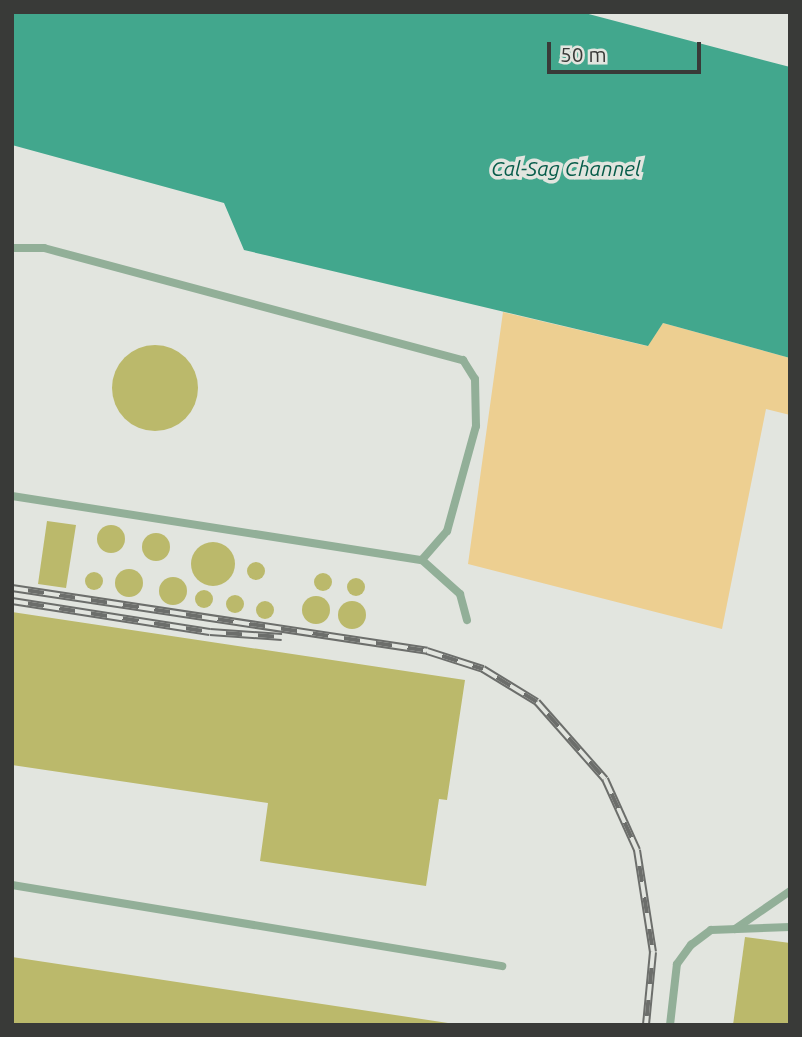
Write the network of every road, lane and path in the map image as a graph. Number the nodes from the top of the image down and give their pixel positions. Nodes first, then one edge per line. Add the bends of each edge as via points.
1 (12, 247) edge
2 (12, 496) edge
3 (422, 560) junction
4 (467, 620) dead end
5 (12, 885) edge
6 (790, 891) edge
7 (790, 927) edge
8 (735, 929) junction
9 (502, 966) dead end
10 (670, 1025) edge

1 - 3 lane via 44,248 463,360 475,379 476,426 447,531
2 - 3 lane
3 - 4 lane via 460,594
5 - 9 lane
6 - 8 lane
7 - 8 lane
8 - 10 lane via 711,930 691,945 677,964

